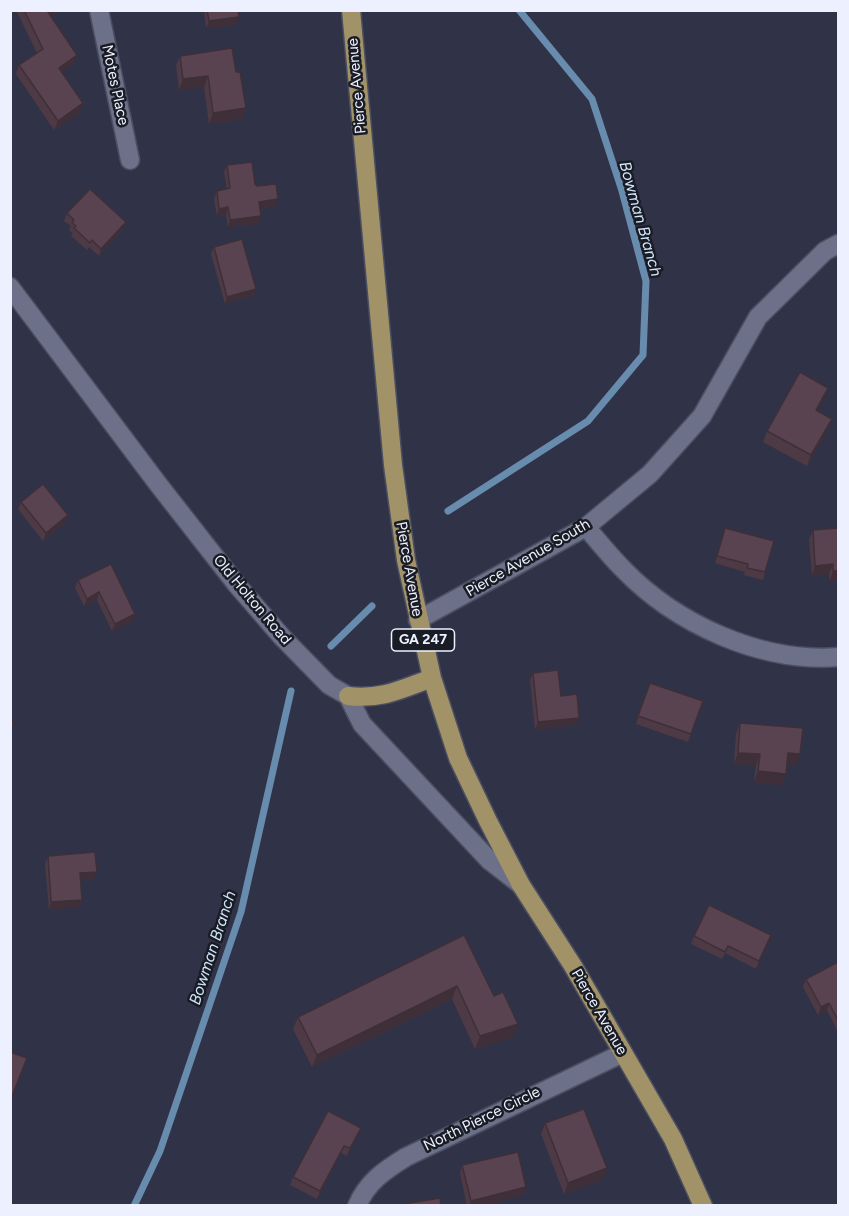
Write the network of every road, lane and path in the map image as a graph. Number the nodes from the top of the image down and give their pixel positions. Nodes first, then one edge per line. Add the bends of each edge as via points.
1 (99, 10) edge
2 (351, 10) edge
3 (130, 160) dead end
4 (838, 244) edge
5 (10, 287) edge
6 (586, 527) junction
7 (418, 620) junction
8 (838, 657) edge
9 (432, 678) junction
10 (348, 696) junction
11 (520, 885) junction
12 (623, 1053) junction
13 (357, 1206) edge
14 (703, 1206) edge

1 - 3 street, Motes Place
2 - 7 main road, Pierce Avenue / GA 247 via 393,465
4 - 6 street, Pierce Avenue South via 825,251 758,317 694,425 650,474
5 - 10 street, Old Holton Road via 237,585 329,685
6 - 7 street, Pierce Avenue South
6 - 8 street via 649,593 687,620 763,650
7 - 9 main road, Pierce Avenue / GA 247
9 - 10 main road via 379,697
9 - 11 main road, Pierce Avenue / GA 247 via 458,758
10 - 11 street, Old Holton Road via 362,724 490,861
11 - 12 main road, Pierce Avenue / GA 247
12 - 13 street, North Pierce Circle via 406,1156 378,1174
12 - 14 main road, Pierce Avenue / GA 247 via 672,1139

